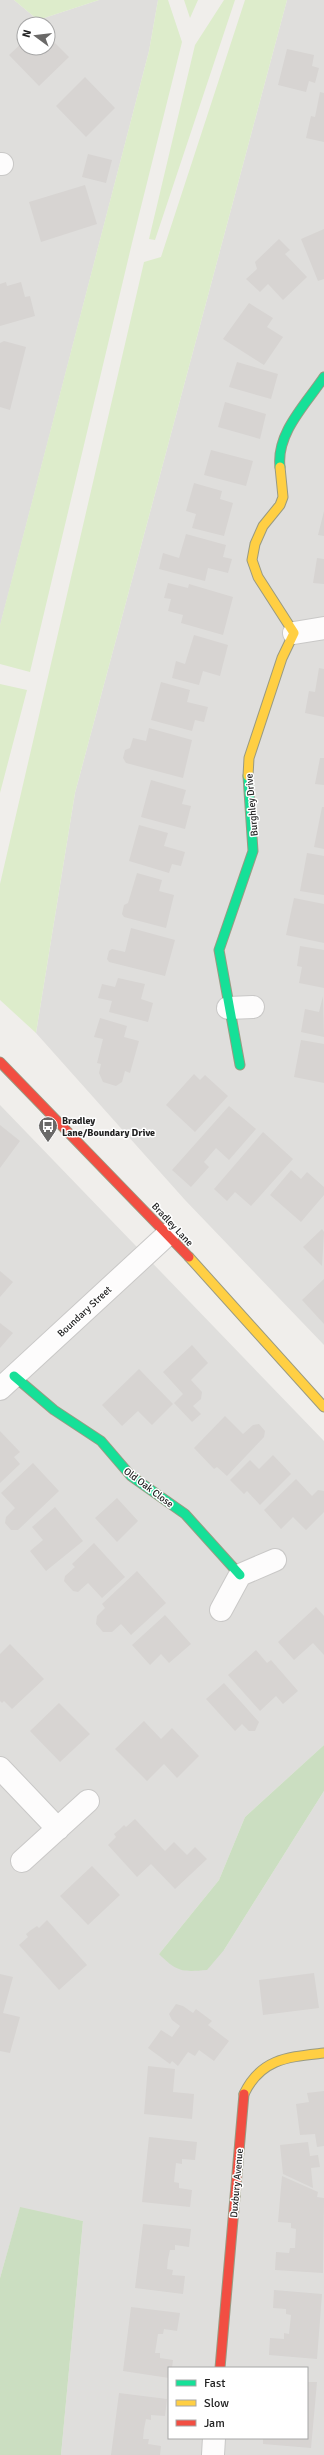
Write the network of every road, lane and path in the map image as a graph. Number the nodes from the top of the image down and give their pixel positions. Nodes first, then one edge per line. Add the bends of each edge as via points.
1 (324, 377) edge
2 (324, 628) edge
3 (294, 633) junction
4 (253, 1007) dead end
5 (228, 1008) junction
6 (0, 1062) edge
7 (240, 1065) dead end
8 (168, 1234) junction
9 (7, 1382) edge
10 (324, 1407) edge
11 (275, 1560) dead end
12 (240, 1575) junction
13 (221, 1610) dead end
14 (0, 1768) edge
15 (88, 1801) dead end
16 (58, 1829) junction
17 (22, 1861) dead end
18 (324, 2053) edge
19 (220, 2367) edge
20 (214, 2439) edge
21 (213, 2455) edge

1 - 3 street via 284,435 279,458 283,497 263,526 255,544 252,560 258,577
2 - 3 street
3 - 5 street, Burghley Drive via 282,658 249,758 246,775 254,838 253,851 219,950
4 - 5 street
5 - 7 street, Burghley Drive
6 - 8 street, Bradley Lane
8 - 9 street, Boundary Street
8 - 10 street, Bradley Lane
9 - 12 street, Old Oak Close via 101,1441 131,1476 185,1514
11 - 12 street
12 - 13 street
14 - 16 street
15 - 16 street
16 - 17 street
18 - 19 street, Duxbury Avenue via 288,2058 266,2065 248,2084 243,2097
20 - 21 street

